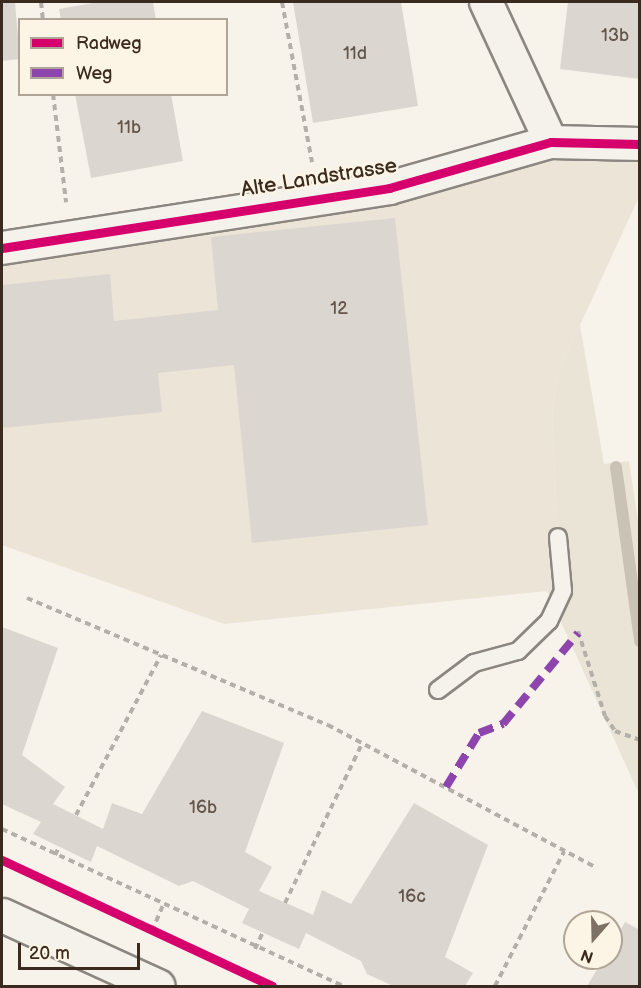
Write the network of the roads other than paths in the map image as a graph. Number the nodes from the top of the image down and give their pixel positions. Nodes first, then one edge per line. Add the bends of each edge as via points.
1 (486, 2) edge
2 (551, 142) junction
3 (639, 144) edge
4 (2, 248) edge
5 (558, 537) dead end
6 (438, 690) dead end
7 (2, 915) edge
8 (158, 987) edge

1 - 2 street
2 - 3 street, Alte Landstrasse
2 - 4 street, Alte Landstrasse via 389,188
5 - 6 lane via 563,591 549,621 518,651 474,663
7 - 8 main road

